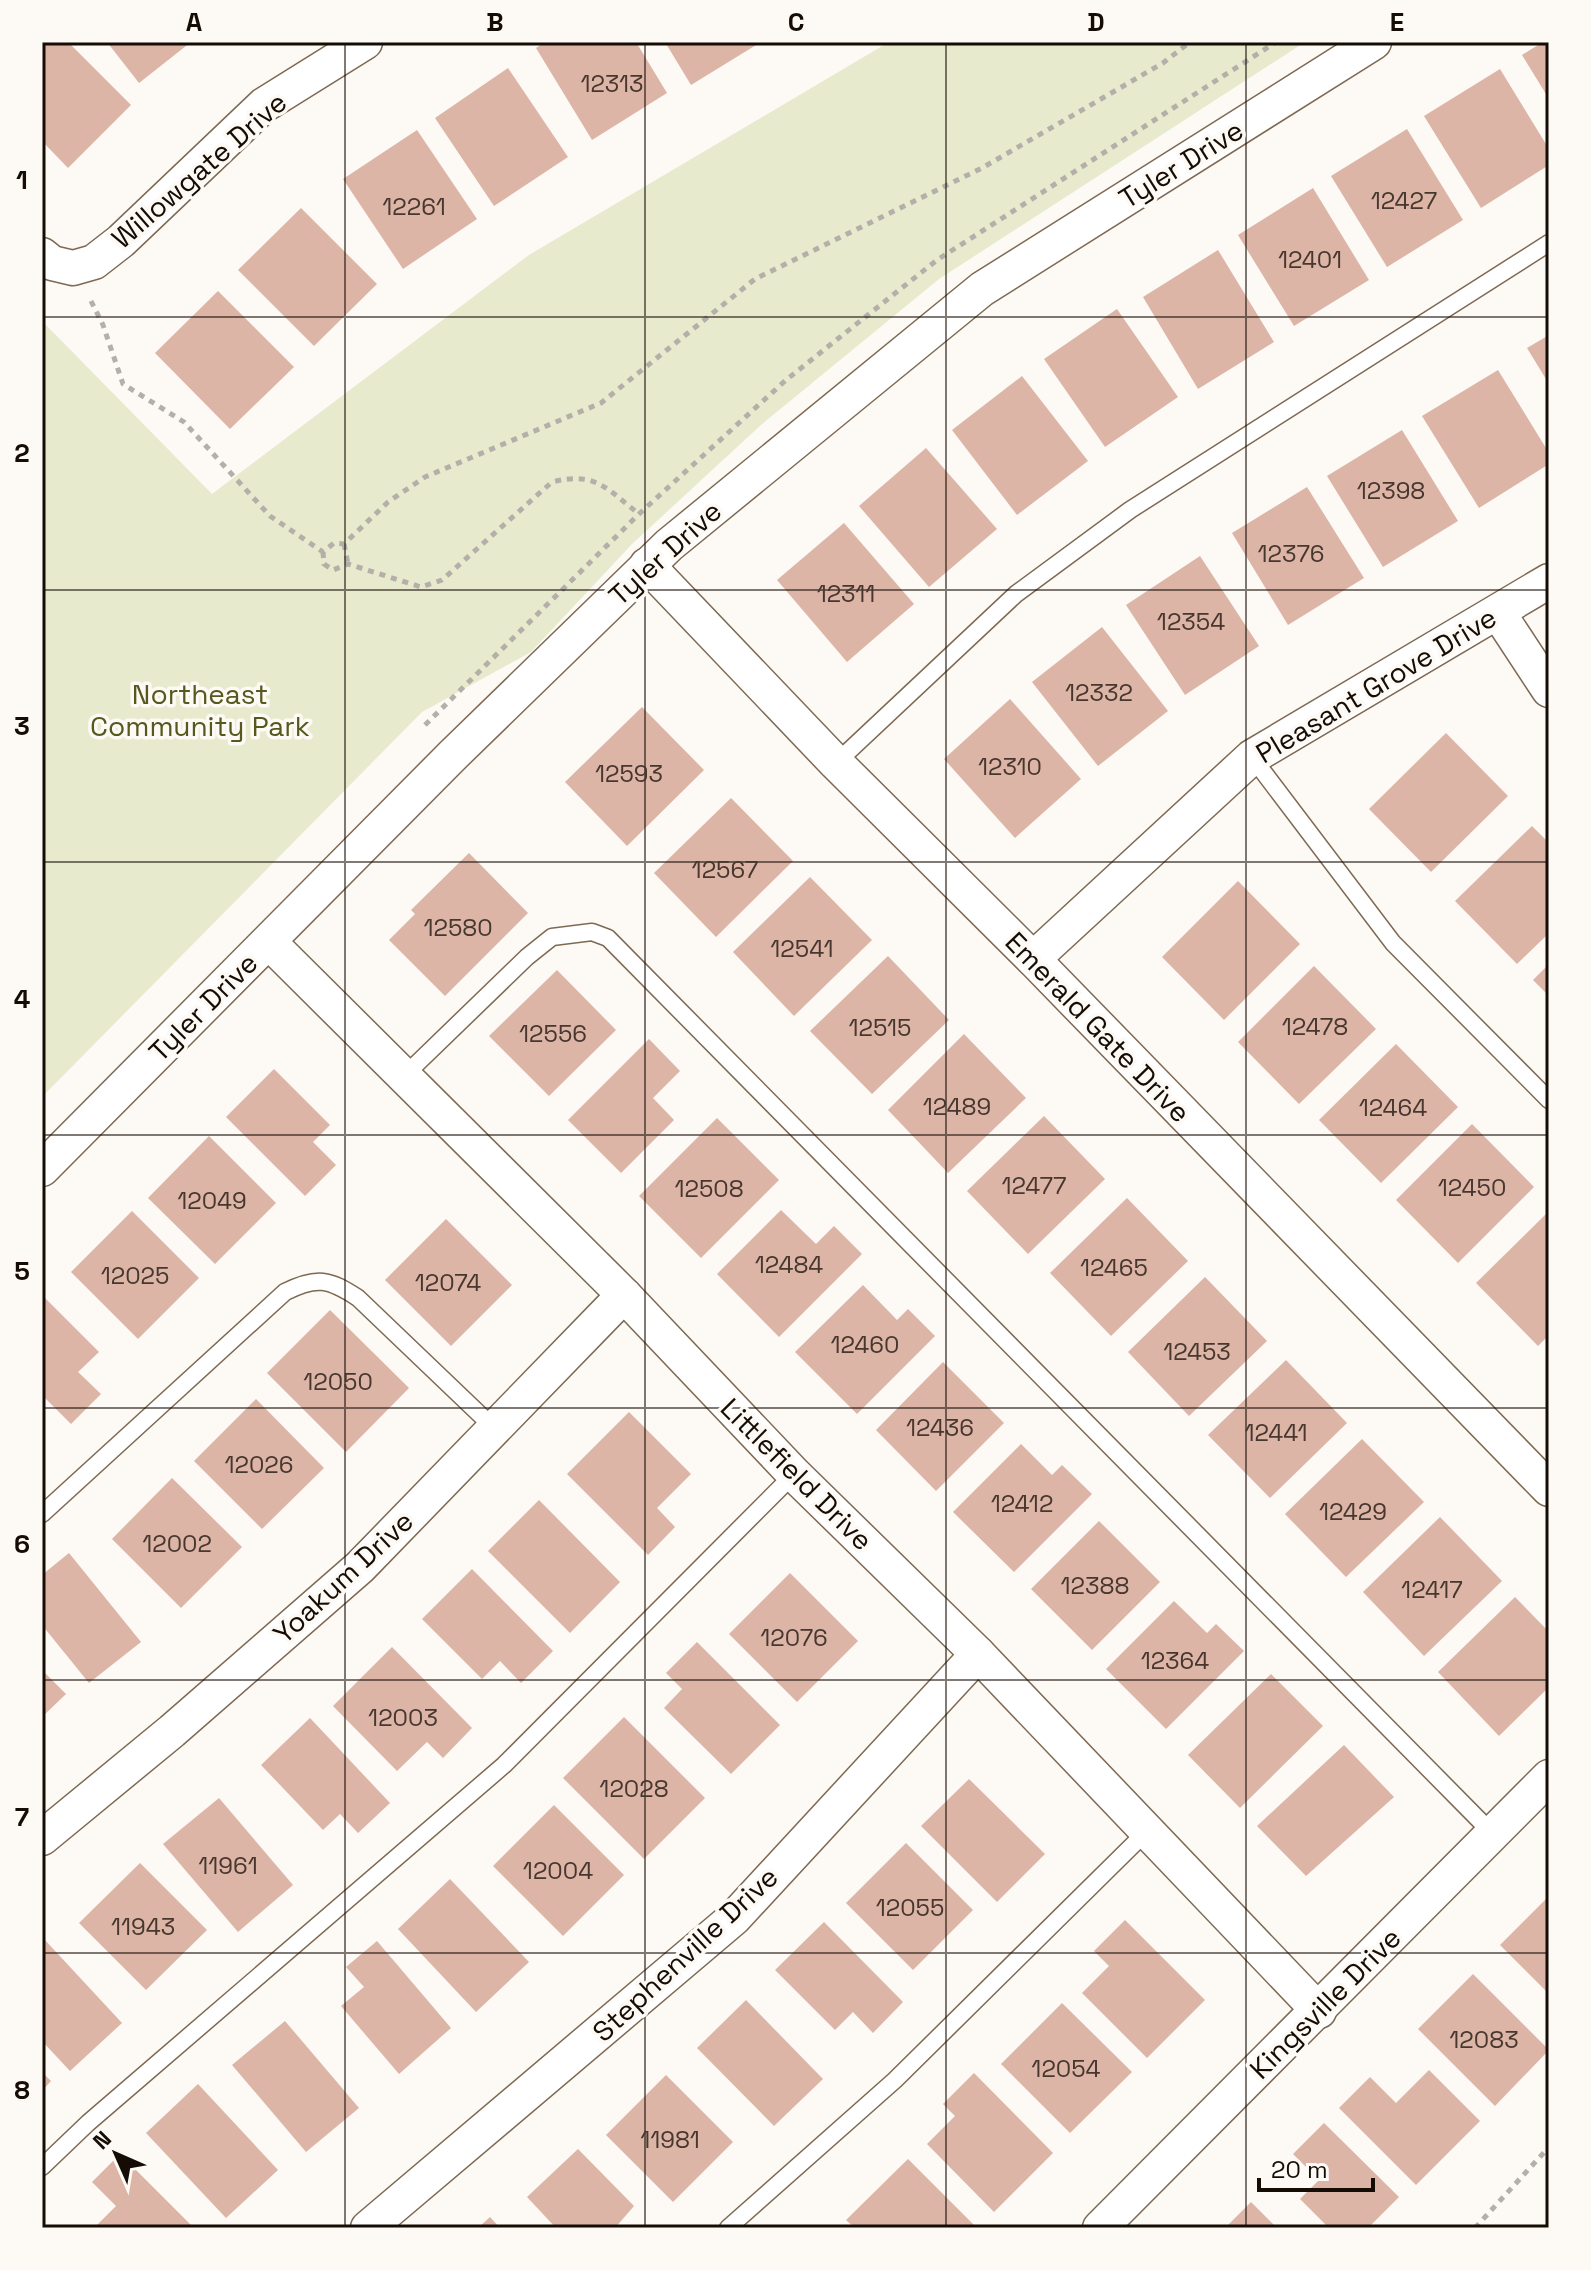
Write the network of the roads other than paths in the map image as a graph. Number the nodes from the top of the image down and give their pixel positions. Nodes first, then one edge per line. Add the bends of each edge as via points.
1 (365, 42) edge
2 (1374, 42) edge
3 (1549, 243) edge
4 (42, 255) edge
5 (647, 565) junction
6 (1549, 581) edge
7 (1499, 614) junction
8 (1549, 690) edge
9 (1252, 757) junction
10 (836, 763) junction
11 (269, 942) junction
12 (1033, 959) junction
13 (403, 1077) junction
14 (1549, 1100) edge
15 (42, 1169) edge
16 (624, 1295) junction
17 (494, 1428) junction
18 (794, 1474) junction
19 (1549, 1489) edge
20 (42, 1514) edge
21 (978, 1654) junction
22 (1549, 1777) edge
23 (1147, 1831) junction
24 (1492, 1833) junction
25 (42, 1838) edge
26 (1319, 2011) junction
27 (42, 2167) edge
28 (368, 2228) edge
29 (728, 2228) edge
30 (1100, 2228) edge

1 - 4 street, Willowgate Drive via 264,105 94,262 73,268
2 - 5 street, Tyler Drive via 982,289
3 - 10 lane via 1130,510 1016,594
5 - 10 street, Emerald Gate Drive
5 - 11 street, Tyler Drive
6 - 7 street, Pleasant Grove Drive
7 - 8 street
7 - 9 street, Pleasant Grove Drive
9 - 12 street, Pleasant Grove Drive
9 - 14 lane via 1393,943
10 - 12 street, Emerald Gate Drive
11 - 13 street, Littlefield Drive
11 - 15 street, Tyler Drive
12 - 19 street, Emerald Gate Drive
13 - 16 street, Littlefield Drive
13 - 24 lane via 552,937 592,932 608,938
16 - 17 street, Yoakum Drive
16 - 18 street, Littlefield Drive
17 - 20 lane via 358,1298 332,1282 305,1282 285,1292
17 - 25 street, Yoakum Drive via 360,1567
18 - 21 street, Littlefield Drive
18 - 27 lane via 504,1765
21 - 23 street, Littlefield Drive
21 - 28 street, Stephenville Drive via 734,1918
22 - 24 street, Kingsville Drive
23 - 26 street, Littlefield Drive
23 - 29 lane via 895,2080
24 - 26 street, Kingsville Drive
26 - 30 street, Kingsville Drive

